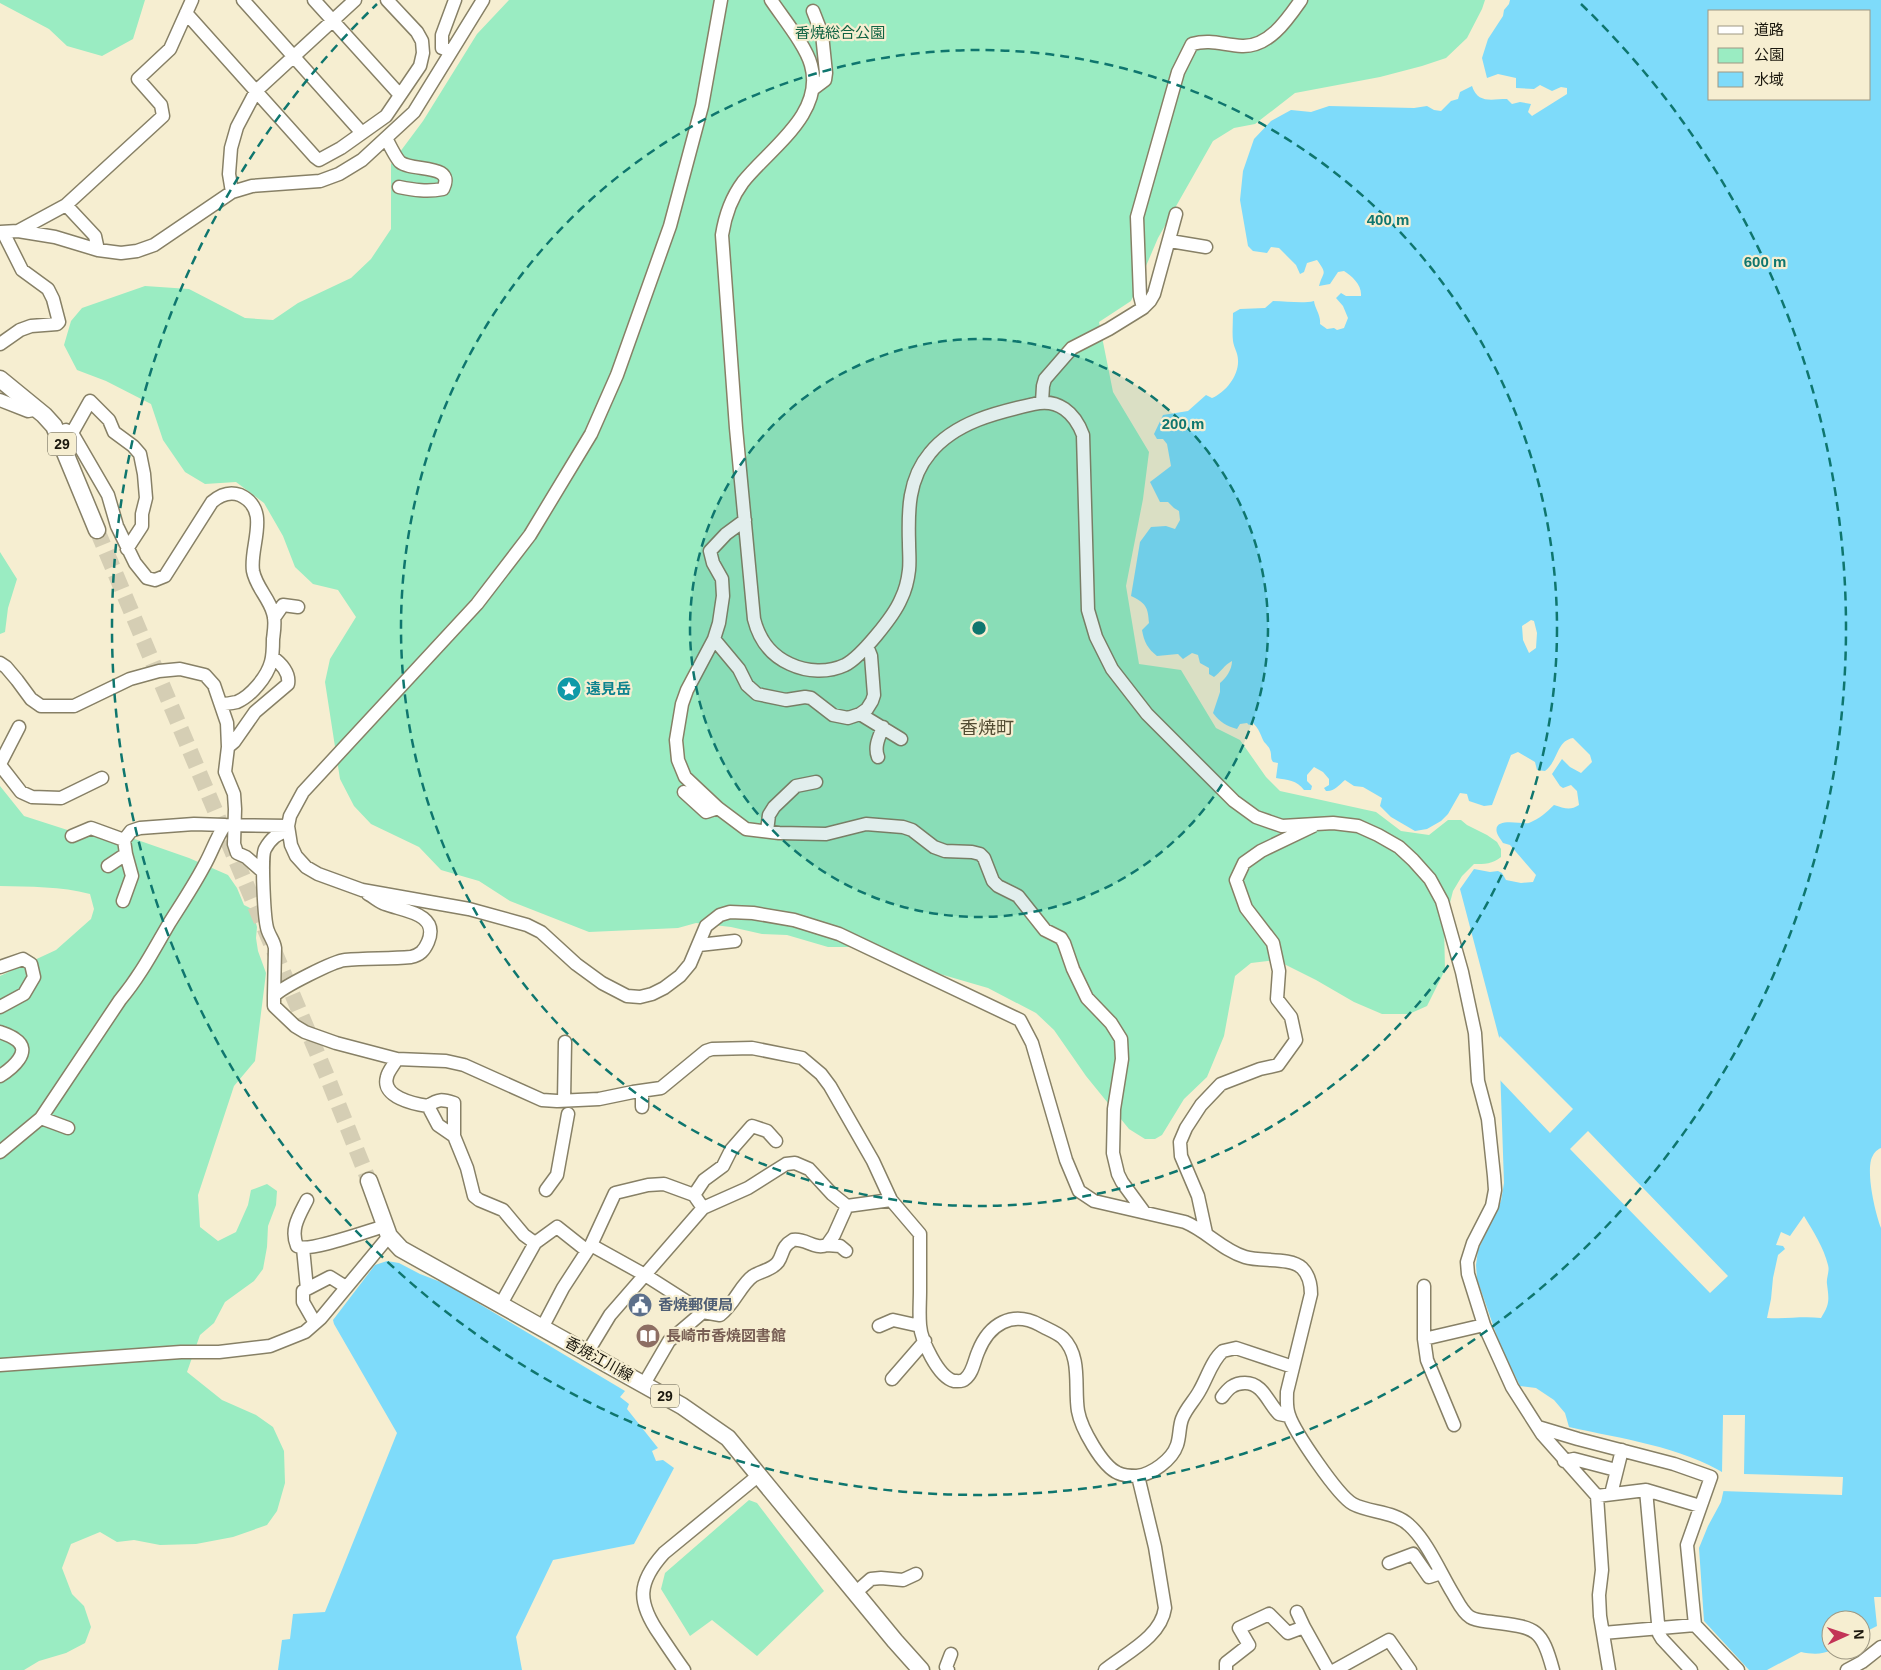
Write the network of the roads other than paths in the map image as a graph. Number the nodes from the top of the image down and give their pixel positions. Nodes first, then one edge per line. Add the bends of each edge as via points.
1 (192, 0) edge
2 (242, 0) edge
3 (314, 0) edge
4 (355, 0) edge
5 (387, 0) edge
6 (455, 0) edge
7 (483, 0) edge
8 (721, 0) edge
9 (772, 0) edge
10 (1300, 0) edge
11 (813, 10) dead end
12 (186, 13) junction
13 (332, 21) junction
14 (450, 51) junction
15 (294, 56) junction
16 (813, 89) junction
17 (256, 91) junction
18 (400, 95) junction
19 (362, 133) junction
20 (386, 138) junction
21 (399, 187) dead end
22 (232, 192) junction
23 (66, 205) junction
24 (1176, 214) dead end
25 (18, 231) junction
26 (1, 232) edge
27 (1170, 240) junction
28 (1206, 247) dead end
29 (98, 250) junction
30 (1143, 308) junction
31 (0, 344) edge
32 (0, 379) edge
33 (0, 400) edge
34 (1042, 402) junction
35 (38, 410) junction
36 (65, 433) junction
37 (745, 520) junction
38 (97, 530) tunnel mouth
39 (127, 549) junction
40 (298, 607) dead end
41 (274, 618) junction
42 (714, 639) junction
43 (867, 646) junction
44 (272, 657) junction
45 (0, 663) edge
46 (222, 704) junction
47 (860, 714) junction
48 (19, 726) dead end
49 (883, 727) junction
50 (901, 739) dead end
51 (228, 747) junction
52 (878, 757) dead end
53 (0, 765) edge
54 (102, 778) dead end
55 (816, 782) dead end
56 (684, 792) dead end
57 (718, 808) junction
58 (1318, 824) junction
59 (230, 825) junction
60 (288, 828) junction
61 (767, 831) junction
62 (72, 836) dead end
63 (124, 840) junction
64 (126, 854) junction
65 (108, 866) dead end
66 (263, 872) junction
67 (362, 890) junction
68 (123, 901) dead end
69 (735, 941) dead end
70 (698, 945) junction
71 (0, 968) edge
72 (274, 996) junction
73 (0, 1007) edge
74 (0, 1032) edge
75 (565, 1042) dead end
76 (397, 1059) junction
77 (0, 1076) edge
78 (642, 1091) junction
79 (564, 1100) junction
80 (428, 1106) junction
81 (642, 1106) dead end
82 (568, 1114) dead end
83 (41, 1118) junction
84 (68, 1128) dead end
85 (454, 1136) junction
86 (776, 1141) dead end
87 (0, 1152) edge
88 (369, 1181) tunnel mouth
89 (546, 1190) dead end
90 (694, 1195) junction
91 (307, 1200) dead end
92 (891, 1200) junction
93 (847, 1206) junction
94 (703, 1208) junction
95 (1144, 1212) junction
96 (387, 1231) junction
97 (1206, 1234) junction
98 (535, 1243) junction
99 (827, 1245) junction
100 (303, 1248) junction
101 (589, 1248) junction
102 (846, 1251) dead end
103 (646, 1275) junction
104 (1424, 1286) dead end
105 (346, 1287) junction
106 (307, 1289) junction
107 (500, 1304) junction
108 (703, 1312) junction
109 (316, 1323) junction
110 (1484, 1325) junction
111 (878, 1326) dead end
112 (920, 1326) junction
113 (542, 1328) junction
114 (1424, 1340) junction
115 (925, 1341) junction
116 (587, 1352) junction
117 (0, 1365) edge
118 (1293, 1367) junction
119 (892, 1378) dead end
120 (644, 1384) junction
121 (1222, 1397) dead end
122 (1289, 1416) junction
123 (1454, 1424) dead end
124 (1538, 1427) junction
125 (1622, 1450) junction
126 (1564, 1461) junction
127 (1616, 1470) junction
128 (759, 1474) junction
129 (1138, 1476) junction
130 (1646, 1490) junction
131 (1611, 1494) junction
132 (1597, 1496) junction
133 (1700, 1506) junction
134 (1389, 1563) dead end
135 (1441, 1573) junction
136 (916, 1574) dead end
137 (855, 1592) junction
138 (1297, 1612) dead end
139 (1695, 1625) junction
140 (1304, 1627) junction
141 (1658, 1628) junction
142 (1603, 1633) junction
143 (1881, 1647) edge
144 (951, 1654) dead end
145 (1117, 1665) edge
146 (684, 1670) edge
147 (921, 1670) edge
148 (948, 1670) edge
149 (1105, 1670) edge
150 (1226, 1670) edge
151 (1328, 1670) edge
152 (1335, 1670) edge
153 (1410, 1670) edge
154 (1553, 1670) edge
155 (1609, 1670) edge
156 (1691, 1670) edge
157 (1738, 1670) edge
158 (1848, 1670) edge

1 - 12 street
2 - 15 street
3 - 13 street
4 - 13 street
5 - 18 street via 422,41 422,60
6 - 14 street via 442,35 442,48
7 - 14 street
8 - 60 street via 702,106 670,226 617,376 591,434 530,535 477,604 312,781 297,802
9 - 16 street via 806,54 813,76
10 - 30 street via 1278,30 1267,38 1253,45 1241,46 1204,41 1192,44 1182,60 1137,217
11 - 16 street via 822,34 826,73 825,80
12 - 17 street
12 - 23 street via 170,49 138,79 161,105 163,116
13 - 15 street
13 - 18 street
14 - 20 street via 414,112
15 - 17 street
15 - 19 street
16 - 37 street via 800,119 743,182 728,207 724,221 722,235
17 - 19 street via 319,160
17 - 22 street via 237,128 231,148 229,174
18 - 19 street via 386,116
20 - 21 street via 400,162 444,175 443,189 431,191
20 - 22 street via 362,160 320,181 252,186
22 - 29 street via 147,248 121,253
23 - 25 street
23 - 29 street via 95,236
24 - 27 street
25 - 26 street
25 - 29 street via 55,237
26 - 31 street via 22,270 48,289 59,322 20,330
27 - 28 street
27 - 30 street via 1154,294
30 - 34 street via 1072,348 1045,379
32 - 35 main road, 29
33 - 35 street via 28,411
34 - 43 street via 1000,412 958,429 930,453 911,490 908,506 909,569 902,599
34 - 58 street via 1051,402 1072,414 1083,435 1088,610 1096,637 1112,669 1147,714 1234,801 1267,822 1282,826
35 - 36 main road, 29
36 - 38 main road, 29
36 - 39 street via 108,494
36 - 39 street via 90,401 109,420 114,432 140,454 146,498 142,526
37 - 42 street via 710,551 723,586
37 - 43 street via 754,618 766,647 785,662 815,671 845,665
39 - 41 street via 147,578 161,579 212,502 226,494 240,495 253,505 258,518 254,572
40 - 41 street via 283,605
41 - 44 street
42 - 47 street via 757,694 786,700 806,697 833,715 848,718
42 - 57 street via 687,690 676,740 678,760 685,777
43 - 47 street via 871,656 874,695 870,705
44 - 46 street via 268,670 251,692 237,702
44 - 51 street via 288,675 288,684 255,712
45 - 46 street via 41,706 74,706 130,679 180,669 205,676 214,685
46 - 51 street
47 - 49 street
48 - 53 street
49 - 50 street
49 - 52 street via 875,751
51 - 59 street via 225,772 234,794
53 - 54 street via 21,792 38,798 62,798
55 - 61 street via 796,786 774,807 769,815
56 - 57 street via 706,812
57 - 61 street via 746,829
58 - 97 street via 1261,851 1244,863 1236,880 1246,908 1273,942 1279,971 1277,998 1291,1017 1296,1040 1278,1065 1220,1084 1186,1128 1180,1142 1181,1156 1198,1196
58 - 110 street via 1358,826 1398,847 1430,879 1452,931 1475,1033 1478,1081 1488,1119 1495,1190 1492,1206 1467,1262
59 - 60 street
59 - 63 street via 140,828 131,831
59 - 66 street via 237,853 246,856
59 - 83 street via 217,836 214,849 188,896 136,982 120,1000
60 - 66 street via 274,835 264,850
60 - 67 street via 294,852 306,867
61 - 95 street via 826,834 866,824 903,827 934,847 945,851 972,852 984,858 998,886 1018,896 1044,930 1064,943 1087,998 1111,1023 1121,1039 1113,1153 1122,1182
62 - 63 street via 92,828
63 - 64 street
64 - 65 street
64 - 68 street via 132,876
66 - 72 street via 268,930 275,948
67 - 70 street via 469,909 527,925 541,932 602,983 627,996 652,994 664,988 690,964
67 - 72 street via 384,904 419,914 429,930 430,938 424,950 411,957 344,960 296,981
69 - 70 street
70 - 95 street via 706,926 724,913 753,913 794,920 839,934 1014,1017 1024,1026 1032,1043 1066,1160 1079,1191 1094,1201
71 - 73 street via 23,959 31,964 34,976 24,994
72 - 76 street via 274,1006 305,1032
74 - 77 street via 15,1039 22,1051 16,1065
75 - 79 street
76 - 79 street via 464,1065 542,1100
76 - 80 street via 386,1078 389,1090 407,1102
78 - 79 street via 599,1099
78 - 81 street
78 - 92 street via 661,1088 712,1049 752,1048 802,1058 830,1086 873,1161
80 - 85 street via 438,1126
80 - 85 street via 443,1099 454,1103
82 - 89 street via 557,1175
83 - 84 street
83 - 87 street
85 - 98 street via 474,1196 503,1210
86 - 90 street via 767,1131 752,1126 731,1150 723,1166 704,1180
88 - 96 main road, 香焼江川線 / 29
90 - 94 street
90 - 101 street via 657,1184 615,1194
91 - 100 street via 294,1228 297,1246
92 - 93 street
92 - 112 street via 920,1234
93 - 94 street via 809,1169 786,1164 748,1188
93 - 99 street
94 - 103 street
95 - 97 street via 1185,1222
96 - 100 street
96 - 105 street
96 - 107 main road, 香焼江川線 / 29 via 401,1249
97 - 118 street via 1234,1253 1257,1260 1284,1261 1298,1265 1306,1273 1311,1294
98 - 101 street via 557,1227
98 - 107 street
99 - 102 street via 840,1246
99 - 108 street via 815,1246 793,1240 782,1250 778,1263 752,1276 727,1310 720,1315
100 - 106 street
101 - 103 street
101 - 113 street
103 - 108 street
103 - 116 street via 610,1315
104 - 114 street
105 - 106 street via 330,1278
105 - 109 street
106 - 109 street via 303,1291 304,1302
107 - 113 main road, 香焼江川線 / 29
108 - 120 street via 670,1341
109 - 117 street via 305,1332 259,1348
110 - 114 street
110 - 124 street via 1512,1387
111 - 112 street via 893,1320
112 - 115 street
113 - 116 main road, 香焼江川線 / 29
114 - 123 street via 1427,1360
115 - 119 street
115 - 129 street via 943,1374 960,1381 966,1379 989,1333 1006,1321 1029,1319 1062,1337 1072,1350 1078,1412 1084,1428 1110,1468 1127,1476
116 - 120 main road, 香焼江川線 / 29
118 - 122 street via 1287,1392
118 - 129 street via 1236,1348 1223,1351 1186,1410 1176,1448 1158,1467
120 - 128 main road, 香焼江川線 / 29 via 714,1426
121 - 122 street via 1233,1385 1252,1384 1261,1390 1279,1414
122 - 135 street via 1342,1494 1361,1508 1391,1515 1409,1525
124 - 125 street
124 - 126 street
125 - 127 street
125 - 133 street via 1711,1477
126 - 127 street via 1574,1459
126 - 132 street
127 - 131 street
128 - 137 main road, 香焼江川線 / 29
128 - 146 street via 664,1553 644,1583 642,1597 649,1619
129 - 145 street via 1165,1608 1161,1624
130 - 131 street
130 - 133 street
130 - 141 street
131 - 132 street
132 - 142 street
133 - 139 street via 1687,1545
134 - 135 street via 1412,1554 1429,1577
135 - 154 street via 1470,1617 1525,1626 1540,1636 1545,1642
136 - 137 street via 903,1580 871,1579
137 - 147 main road, 香焼江川線 / 29
138 - 140 street
139 - 141 street
139 - 157 street
140 - 150 street via 1288,1633 1269,1614 1240,1628 1248,1645 1226,1663
140 - 151 street
141 - 142 street
141 - 156 street via 1662,1639
142 - 155 street
143 - 158 street
144 - 148 street via 946,1666
145 - 149 street
152 - 153 street via 1389,1640

